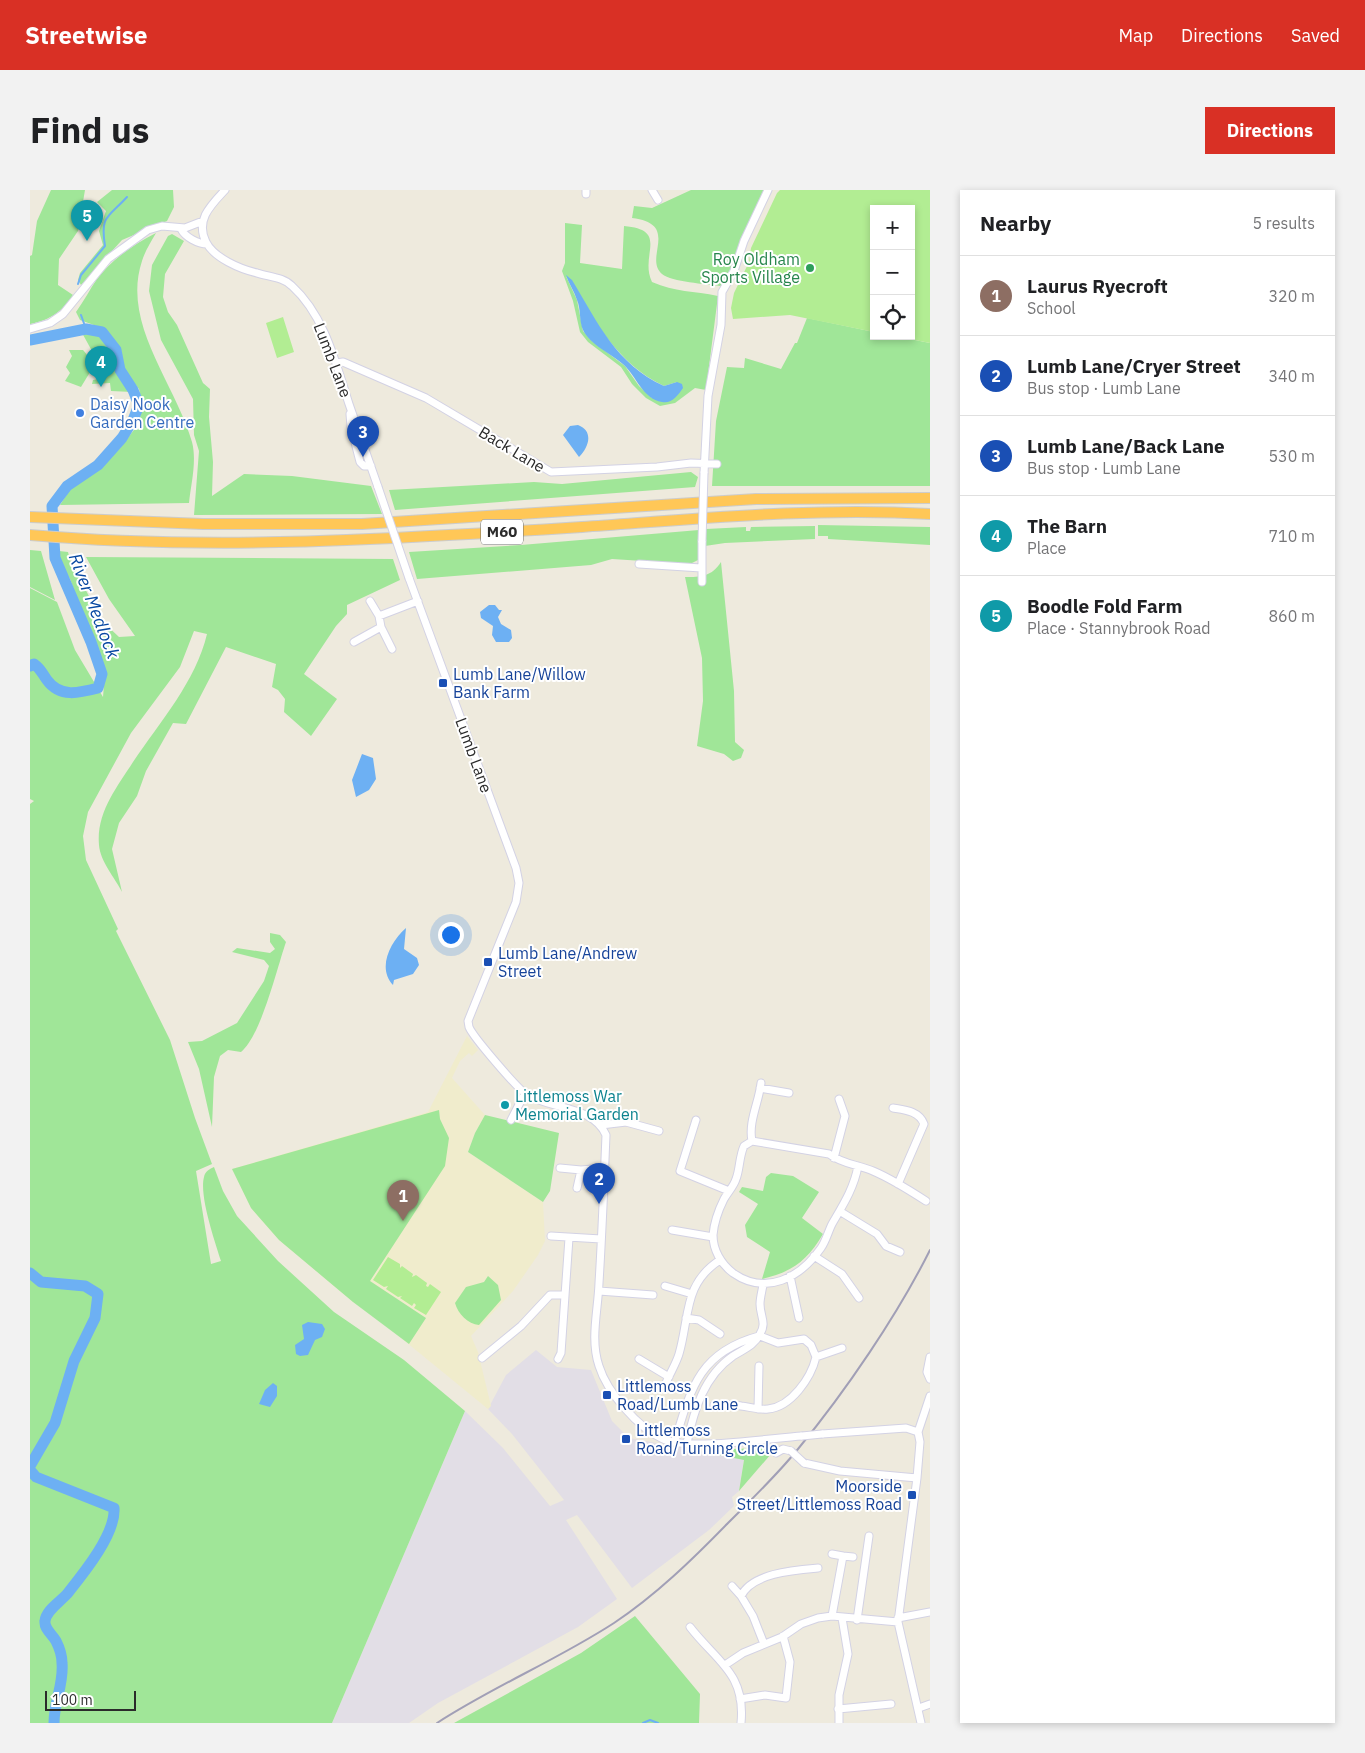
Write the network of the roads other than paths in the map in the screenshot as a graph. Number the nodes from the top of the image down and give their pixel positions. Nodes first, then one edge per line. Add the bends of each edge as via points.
1 (225, 190) edge
2 (652, 190) edge
3 (768, 190) edge
4 (658, 200) dead end
5 (202, 221) junction
6 (181, 228) junction
7 (207, 244) junction
8 (30, 329) edge
9 (336, 363) junction
10 (704, 462) junction
11 (717, 464) dead end
12 (930, 498) edge
13 (930, 514) edge
14 (30, 517) edge
15 (30, 535) edge
16 (639, 564) dead end
17 (701, 568) junction
18 (702, 582) dead end
19 (370, 601) dead end
20 (414, 602) junction
21 (379, 616) junction
22 (381, 627) junction
23 (354, 642) dead end
24 (392, 649) dead end
25 (525, 1093) junction
26 (789, 1093) dead end
27 (839, 1099) dead end
28 (893, 1108) dead end
29 (511, 1120) dead end
30 (696, 1120) dead end
31 (601, 1125) junction
32 (659, 1131) dead end
33 (752, 1141) junction
34 (831, 1156) junction
35 (858, 1166) junction
36 (560, 1168) dead end
37 (604, 1168) junction
38 (581, 1170) junction
39 (898, 1184) junction
40 (577, 1188) dead end
41 (729, 1190) junction
42 (926, 1201) dead end
43 (841, 1212) junction
44 (672, 1230) dead end
45 (551, 1236) dead end
46 (713, 1237) junction
47 (569, 1238) junction
48 (601, 1239) junction
49 (900, 1252) dead end
50 (814, 1256) junction
51 (720, 1260) junction
52 (790, 1276) junction
53 (763, 1285) junction
54 (665, 1286) dead end
55 (599, 1291) junction
56 (692, 1294) junction
57 (565, 1295) junction
58 (653, 1295) dead end
59 (859, 1298) dead end
60 (686, 1318) junction
61 (799, 1318) dead end
62 (720, 1334) dead end
63 (760, 1336) junction
64 (842, 1348) dead end
65 (816, 1357) junction
66 (930, 1357) edge
67 (482, 1358) dead end
68 (558, 1359) dead end
69 (639, 1359) dead end
70 (758, 1366) dead end
71 (930, 1379) edge
72 (930, 1396) edge
73 (714, 1405) dead end
74 (758, 1409) junction
75 (918, 1432) junction
76 (675, 1441) junction
77 (687, 1443) junction
78 (776, 1453) dead end
79 (917, 1478) junction
80 (869, 1536) dead end
81 (832, 1554) dead end
82 (843, 1556) junction
83 (853, 1557) dead end
84 (818, 1568) dead end
85 (732, 1586) dead end
86 (741, 1596) junction
87 (930, 1612) edge
88 (832, 1616) junction
89 (842, 1618) junction
90 (857, 1620) junction
91 (898, 1620) junction
92 (690, 1628) dead end
93 (783, 1636) junction
94 (764, 1644) junction
95 (725, 1665) junction
96 (786, 1698) junction
97 (740, 1699) junction
98 (891, 1704) dead end
99 (930, 1704) edge
100 (785, 1707) dead end
101 (919, 1708) junction
102 (838, 1709) junction
103 (741, 1723) edge
104 (839, 1723) edge
105 (921, 1723) edge

1 - 5 street via 207,209
2 - 4 street
3 - 10 street via 722,292 721,325 708,396
5 - 6 street
5 - 7 street
6 - 7 street, Lumb Lane via 194,240
6 - 8 street via 162,226 148,230 108,259 63,314 50,323
7 - 9 street, Lumb Lane via 238,266 280,278 293,286 314,312
9 - 10 street, Back Lane via 343,362 409,389 551,472
9 - 20 street, Lumb Lane, bridge via 409,578
10 - 11 street, Back Lane
10 - 17 street, bridge
12 - 14 highway, M60 via 756,498 362,524 203,524
13 - 15 highway, M60 via 758,514 365,540 206,542
16 - 17 street
17 - 18 street
19 - 21 street
20 - 21 street
20 - 25 street, Lumb Lane via 516,868 516,902 468,1022
21 - 22 street
22 - 23 street
22 - 24 street
25 - 29 street
25 - 31 street, Lumb Lane via 593,1118
26 - 33 street via 761,1086 751,1124
27 - 34 street via 845,1116
28 - 39 street via 914,1113 922,1118 924,1124
30 - 41 street via 676,1170
31 - 32 street via 626,1122
31 - 37 street via 606,1135
33 - 34 street
33 - 41 street via 744,1146 737,1178
34 - 35 street
35 - 39 street
35 - 43 street
36 - 38 street
37 - 38 street
37 - 48 street
38 - 40 street
39 - 42 street
41 - 46 street
43 - 49 street via 877,1234 886,1246
43 - 50 street
44 - 46 street
45 - 47 street
46 - 51 street
47 - 48 street
47 - 57 street
48 - 55 street
50 - 52 street
50 - 59 street via 842,1274
51 - 53 street via 740,1277
51 - 56 street via 703,1273
52 - 53 street
52 - 61 street
53 - 63 street via 760,1305 764,1322
54 - 56 street
55 - 58 street
55 - 76 street via 594,1339 599,1367 611,1392 630,1415 663,1440
56 - 60 street
57 - 67 street via 550,1295 521,1326
57 - 68 street
60 - 62 street via 699,1320
60 - 69 street via 679,1354 667,1380
63 - 65 street via 778,1343 804,1339
63 - 76 street via 731,1344 706,1367 689,1397
63 - 77 street via 751,1346 728,1360 708,1382 697,1406
64 - 65 street
65 - 74 street via 814,1366 796,1393 782,1406
66 - 71 street via 927,1372
70 - 74 street
72 - 75 street
73 - 74 street
75 - 77 street, bridge via 906,1428
75 - 79 street
76 - 77 street
78 - 79 street, bridge via 783,1449 804,1463 840,1471
79 - 91 street
80 - 90 street
81 - 82 street
82 - 83 street
82 - 88 street
84 - 86 street via 758,1580 744,1589
85 - 86 street
86 - 94 street
87 - 91 street
88 - 89 street
88 - 93 street via 809,1620
89 - 90 street
89 - 102 street via 848,1654
90 - 91 street
91 - 101 street
92 - 95 street
93 - 94 street
93 - 96 street via 790,1662
94 - 95 street
95 - 97 street
96 - 97 street via 765,1695
96 - 100 street
97 - 103 street
98 - 102 street
99 - 101 street
101 - 105 street
102 - 104 street

